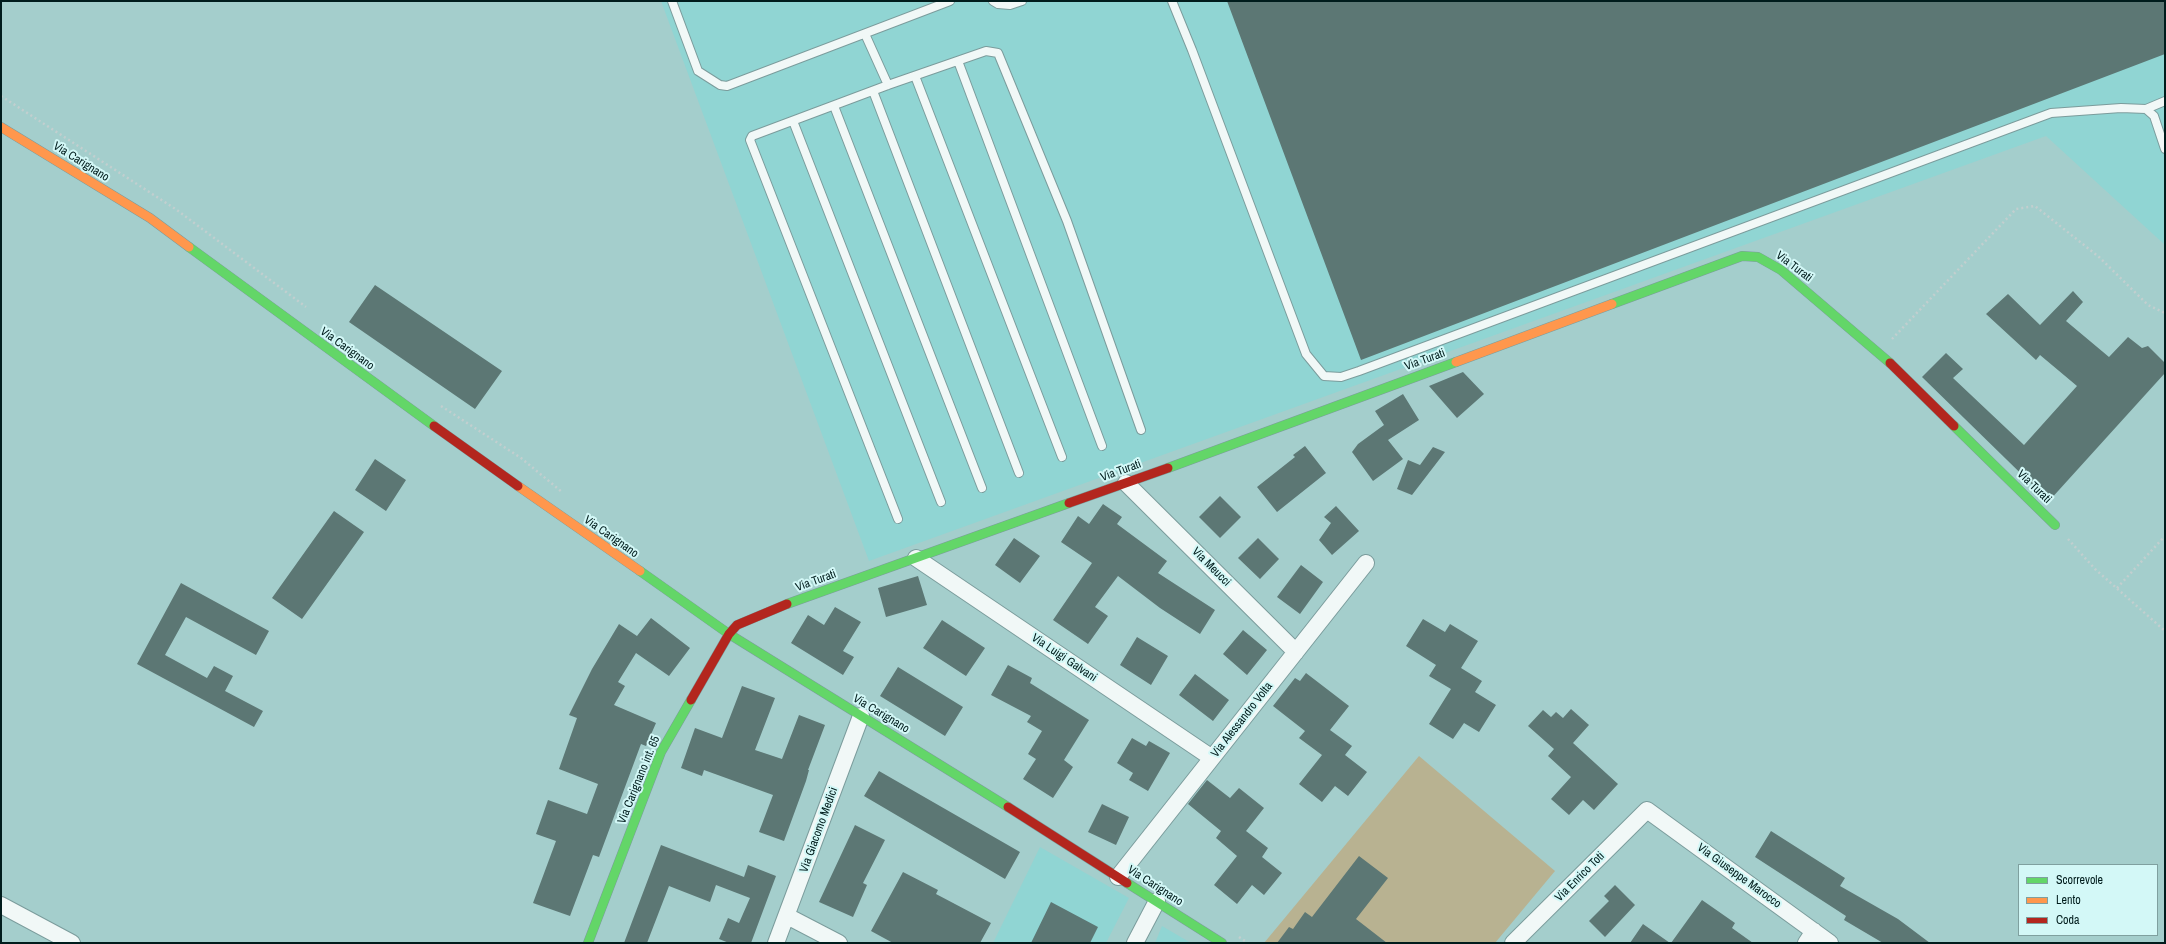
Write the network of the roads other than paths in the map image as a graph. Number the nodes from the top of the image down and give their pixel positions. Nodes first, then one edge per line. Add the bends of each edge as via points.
1 (672, 1) edge
2 (950, 1) edge
3 (993, 1) edge
4 (1022, 1) edge
5 (1172, 1) edge
6 (865, 34) junction
7 (958, 61) junction
8 (916, 76) junction
9 (888, 85) junction
10 (873, 92) junction
11 (2165, 101) edge
12 (834, 106) junction
13 (2146, 109) junction
14 (793, 121) junction
15 (1, 127) edge
16 (2165, 149) edge
17 (1141, 430) dead end
18 (1102, 446) dead end
19 (1062, 457) dead end
20 (1019, 473) dead end
21 (1126, 483) junction
22 (982, 488) dead end
23 (941, 502) dead end
24 (898, 519) dead end
25 (2055, 525) road end
26 (916, 558) junction
27 (1366, 563) dead end
28 (729, 634) junction
29 (1296, 652) junction
30 (861, 716) junction
31 (1212, 758) junction
32 (1647, 810) joint
33 (1118, 877) junction
34 (1157, 901) junction
35 (1, 905) edge
36 (787, 916) junction
37 (1810, 937) edge
38 (72, 943) edge
39 (588, 943) edge
40 (776, 943) edge
41 (839, 943) edge
42 (1135, 943) edge
43 (1222, 943) edge
44 (1513, 943) edge
45 (1830, 943) edge

1 - 6 lane via 698,71 728,86
2 - 6 lane
3 - 4 lane via 1010,5
5 - 13 lane via 1306,354 1324,376 1341,377 1359,371 2051,113 2121,108
6 - 9 lane
7 - 8 lane
7 - 17 lane via 986,51 998,53 1067,221
7 - 18 lane
8 - 9 lane
8 - 19 lane
9 - 10 lane
10 - 12 lane
10 - 20 lane
11 - 13 lane
12 - 14 lane
12 - 22 lane
13 - 16 lane via 2154,116
14 - 23 lane
14 - 24 lane via 752,136 750,140
15 - 28 street, Via Carignano via 150,218 405,406
21 - 25 street, Via Turati via 1742,256 1758,257 1781,270 1879,352
21 - 26 street, Via Turati
21 - 29 street, Via Meucci
26 - 28 street, Via Turati via 738,624
26 - 31 street, Via Luigi Galvani
27 - 29 street, Via Alessandro Volta
28 - 30 street, Via Carignano
28 - 39 street, Via Carignano int. 65 via 661,752
29 - 31 street, Via Alessandro Volta
30 - 33 street, Via Carignano
30 - 36 street, Via Giacomo Medici
31 - 33 street, Via Alessandro Volta
32 - 37 street, Via Giuseppe Marocco
32 - 44 street, Via Enrico Toti
33 - 34 street, Via Carignano
34 - 42 street
34 - 43 street, Via Carignano
35 - 38 street
36 - 40 street, Via Giacomo Medici
36 - 41 street
37 - 45 street, Via Giuseppe Marocco

